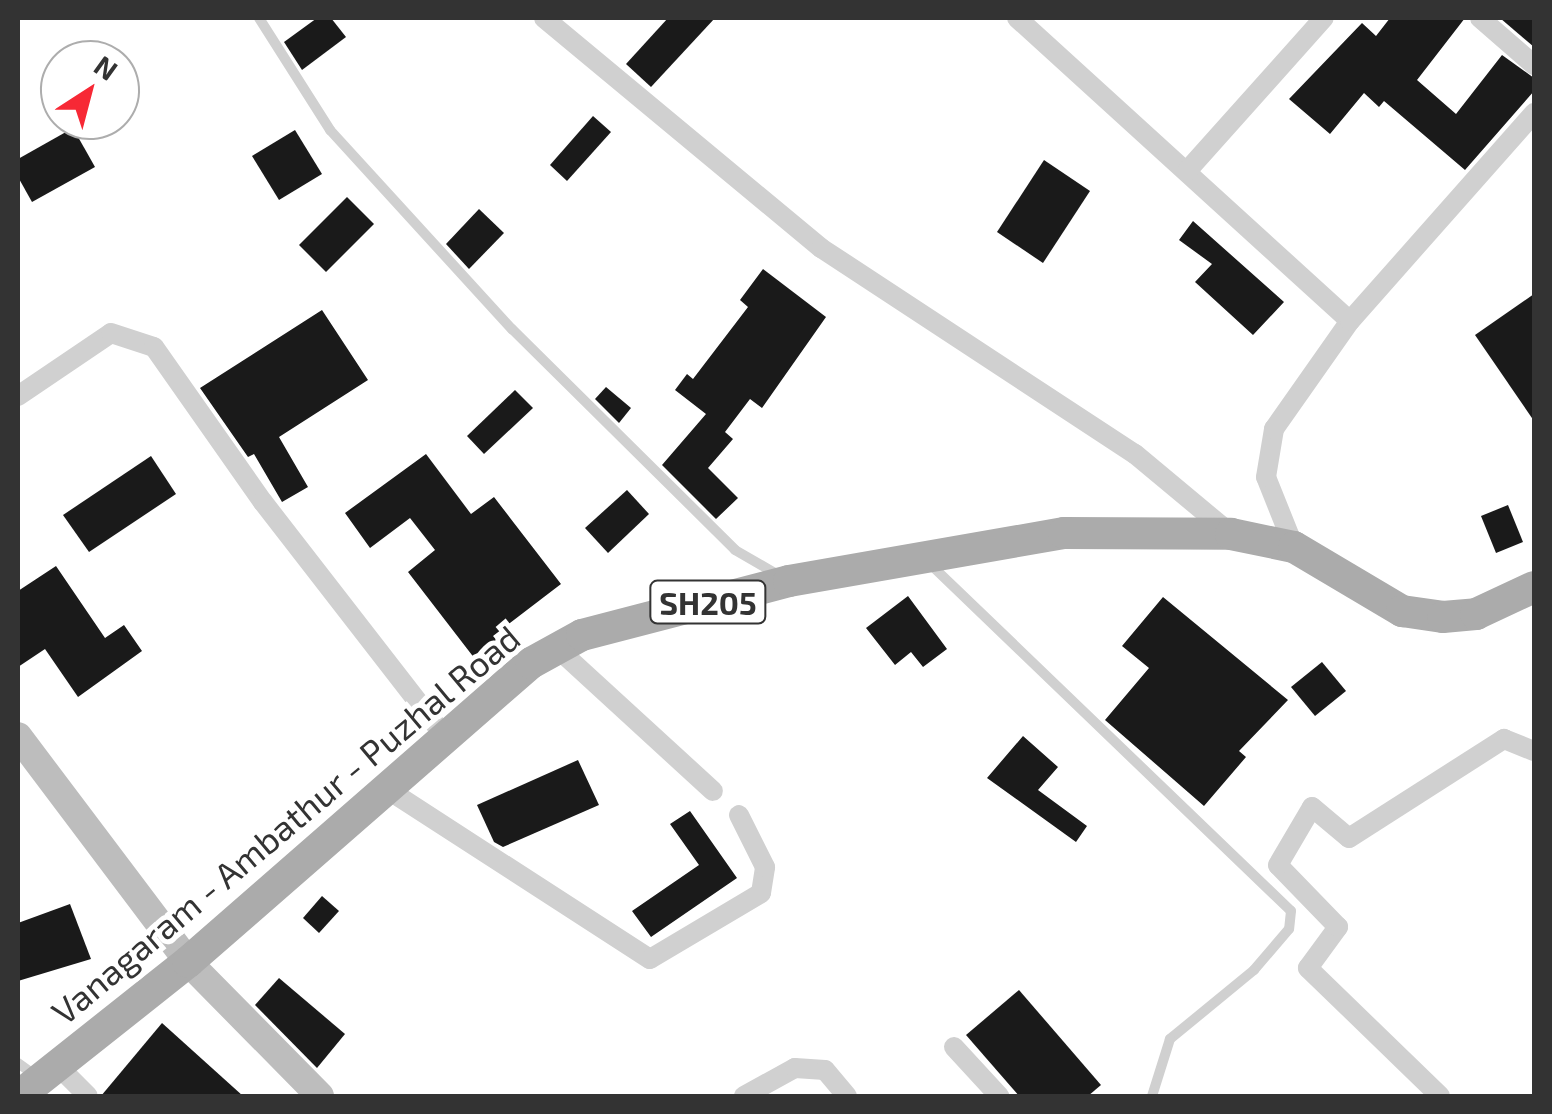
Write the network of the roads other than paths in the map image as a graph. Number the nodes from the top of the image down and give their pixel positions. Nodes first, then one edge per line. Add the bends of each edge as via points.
1 (259, 18) edge
2 (544, 18) edge
3 (1020, 18) edge
4 (1324, 18) edge
5 (1480, 18) edge
6 (1534, 65) edge
7 (1534, 114) edge
8 (1186, 172) junction
9 (1350, 320) junction
10 (18, 396) edge
11 (1231, 534) junction
12 (1294, 547) junction
13 (923, 558) junction
14 (789, 581) junction
15 (1534, 587) edge
16 (558, 649) junction
17 (18, 736) edge
18 (446, 738) junction
19 (1534, 751) edge
20 (388, 789) junction
21 (713, 791) dead end
22 (739, 815) dead end
23 (188, 962) junction
24 (954, 1046) dead end
25 (34, 1076) edge
26 (88, 1096) edge
27 (320, 1096) edge
28 (744, 1096) edge
29 (847, 1096) edge
30 (999, 1096) edge
31 (1152, 1096) edge
32 (1440, 1096) edge

1 - 14 lane via 330,130 512,329 735,550
2 - 11 street via 820,248 1134,454
3 - 8 street
4 - 8 street
5 - 6 street
7 - 9 street
8 - 9 street
9 - 12 street via 1274,429 1266,477
10 - 18 street via 110,333 154,348 263,502
11 - 12 main road, Vanagaram - Ambathur - Puzhal Road / SH205
11 - 13 main road, Vanagaram - Ambathur - Puzhal Road / SH205 via 1064,533
12 - 15 main road, Vanagaram - Ambathur - Puzhal Road / SH205 via 1402,611 1476,614
13 - 14 main road, Vanagaram - Ambathur - Puzhal Road / SH205
13 - 31 lane via 1290,911 1289,929 1254,970 1170,1039
14 - 16 main road, Vanagaram - Ambathur - Puzhal Road / SH205 via 582,635
16 - 18 main road, Vanagaram - Ambathur - Puzhal Road / SH205 via 531,664
16 - 21 street
17 - 23 street
18 - 20 main road, Vanagaram - Ambathur - Puzhal Road / SH205
19 - 32 street via 1504,739 1348,838 1312,807 1278,865 1338,927 1308,968
20 - 22 street via 650,958 762,893 765,867
20 - 23 main road, Vanagaram - Ambathur - Puzhal Road / SH205
23 - 25 main road, Vanagaram - Ambathur - Puzhal Road / SH205
23 - 27 street
24 - 30 street
25 - 26 street
28 - 29 street via 795,1068 825,1070

